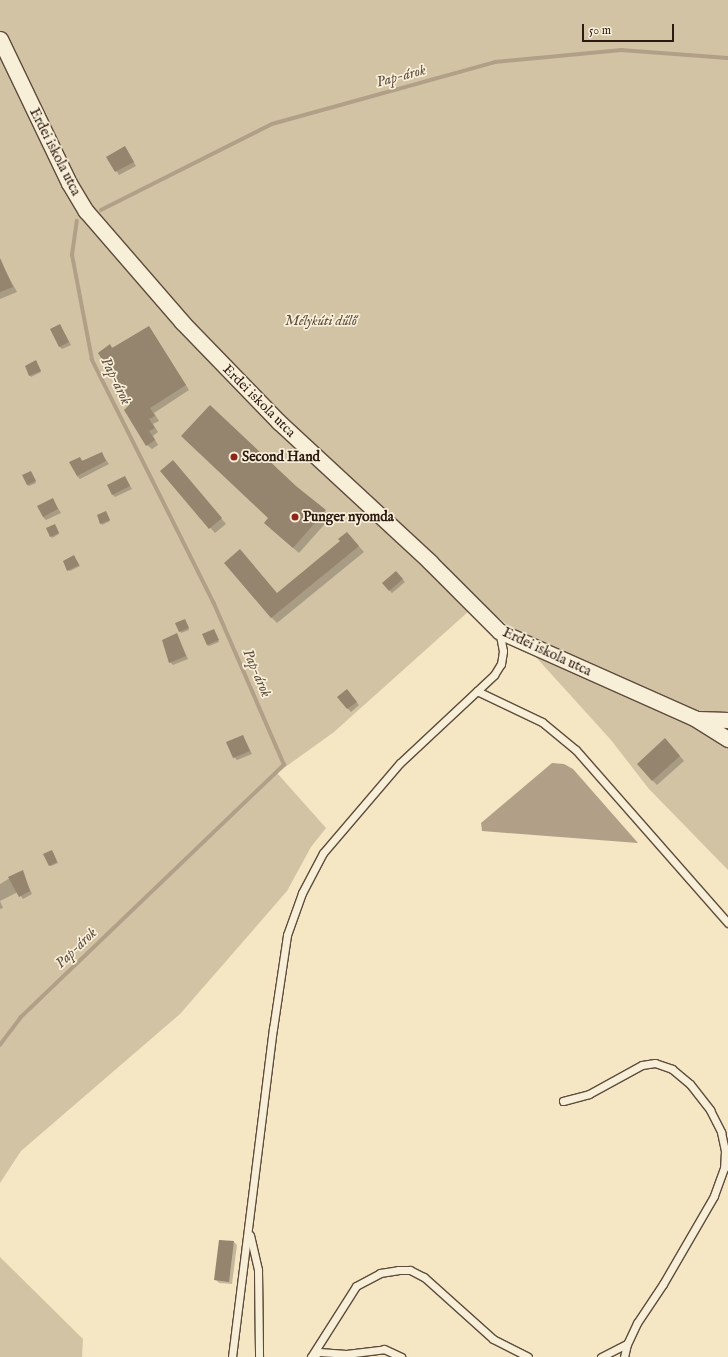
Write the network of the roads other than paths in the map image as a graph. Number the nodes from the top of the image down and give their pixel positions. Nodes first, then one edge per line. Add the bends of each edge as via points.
1 (0, 39) edge
2 (499, 631) junction
3 (477, 691) junction
4 (694, 718) junction
5 (728, 720) edge
6 (728, 739) edge
7 (728, 923) edge
8 (563, 1101) dead end
9 (249, 1230) junction
10 (627, 1344) junction
11 (233, 1356) edge
12 (259, 1357) edge
13 (311, 1357) edge
14 (401, 1357) edge
15 (528, 1357) edge
16 (600, 1357) edge
17 (624, 1357) edge

1 - 2 street, Erdei iskola utca via 62,169 86,211 182,322 279,422 430,562
2 - 3 lane via 503,651 501,664 494,675
2 - 4 street, Erdei iskola utca
3 - 7 lane via 542,722 576,750
3 - 9 lane via 400,763 324,853 302,893 287,935 272,1029
4 - 5 street, Erdei iskola utca
4 - 6 street, Erdei iskola utca
8 - 10 lane via 589,1094 642,1065 655,1063 672,1069 690,1084 710,1110 721,1132 725,1151 724,1168 714,1196 663,1284 637,1323
9 - 11 lane
9 - 12 lane via 258,1270
10 - 16 lane
10 - 17 lane
13 - 14 lane via 319,1352 346,1354 384,1349
13 - 15 lane via 356,1286 380,1273 398,1270 410,1270 424,1277 494,1340

